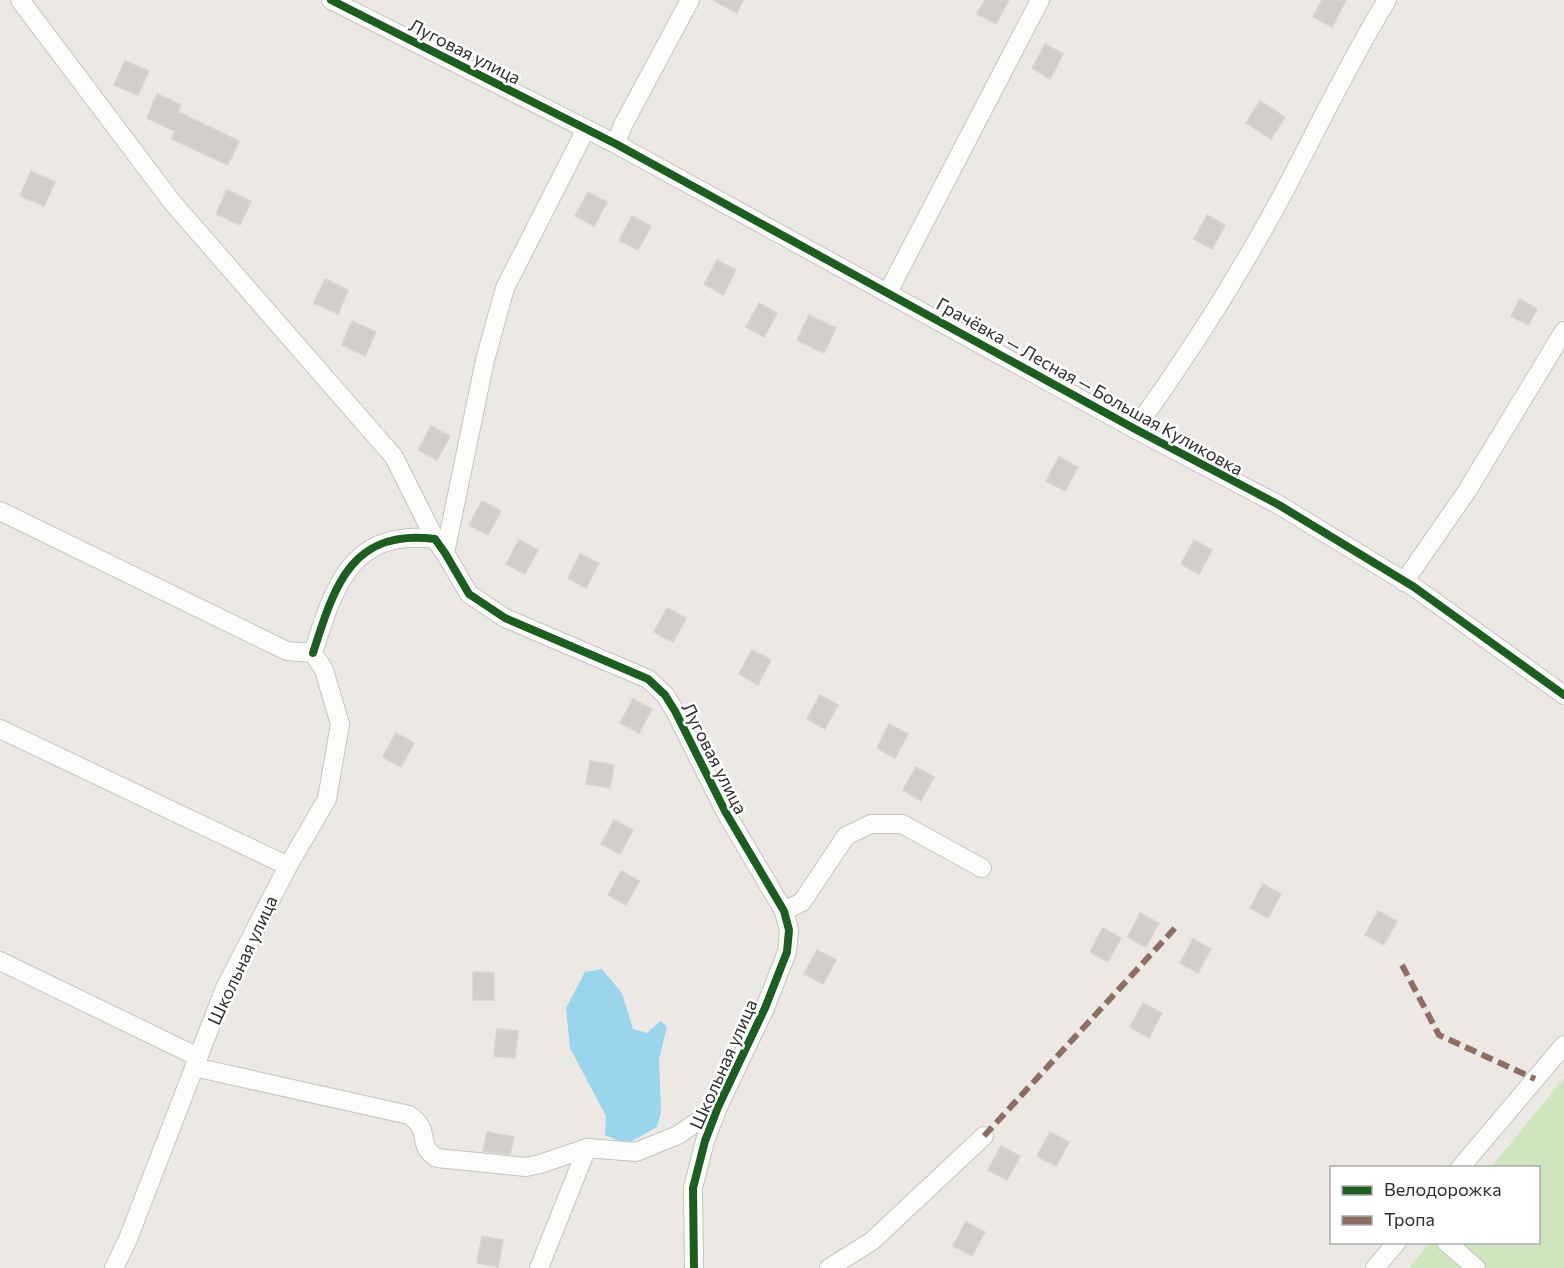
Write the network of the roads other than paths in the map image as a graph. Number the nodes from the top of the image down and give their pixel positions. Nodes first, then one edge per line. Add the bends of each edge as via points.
1 (20, 0) edge
2 (331, 0) edge
3 (690, 0) edge
4 (1041, 0) edge
5 (1387, 0) edge
6 (586, 129) junction
7 (615, 144) junction
8 (888, 292) junction
9 (1564, 331) edge
10 (1135, 429) junction
11 (0, 511) edge
12 (440, 546) junction
13 (1404, 582) junction
14 (313, 653) junction
15 (1564, 695) edge
16 (0, 729) edge
17 (288, 866) junction
18 (982, 868) dead end
19 (783, 911) junction
20 (0, 961) edge
21 (1564, 1045) edge
22 (196, 1062) junction
23 (718, 1107) junction
24 (984, 1136) dead end
25 (587, 1148) junction
26 (1461, 1166) edge
27 (1394, 1244) edge
28 (1448, 1244) edge
29 (114, 1268) edge
30 (539, 1268) edge
31 (694, 1268) edge
32 (829, 1268) edge
33 (1375, 1268) edge
34 (1476, 1268) edge

1 - 12 street, Луговая улица via 172,202 394,458
2 - 6 street, Луговая улица
3 - 7 street
4 - 8 street
5 - 10 street via 1249,256
6 - 7 street, Грачёвка — Лесная — Большая Куликовка
6 - 12 street via 505,288
7 - 8 street, Грачёвка — Лесная — Большая Куликовка
8 - 10 street, Грачёвка — Лесная — Большая Куликовка
9 - 13 street via 1467,491
10 - 13 street, Грачёвка — Лесная — Большая Куликовка via 1279,506
11 - 14 street via 287,651
12 - 14 street via 418,537 392,540 364,552 343,577 330,601
12 - 19 street, Луговая улица via 469,594 505,618 648,679 665,694 726,813
13 - 15 street, Грачёвка — Лесная — Большая Куликовка
14 - 17 street, Школьная улица via 324,670 340,724 327,799
16 - 17 street
17 - 22 street, Школьная улица via 225,988
18 - 19 street via 902,824 871,824 846,836 802,902
19 - 23 street, Школьная улица via 789,930 787,952
20 - 22 street
21 - 26 street
22 - 25 street via 409,1115 418,1121 425,1146 437,1158 526,1167
22 - 29 street, Школьная улица
23 - 25 street via 678,1135 636,1152
23 - 31 street, Школьная улица via 693,1188
24 - 32 street via 872,1241
25 - 30 street
27 - 33 street
28 - 34 street

